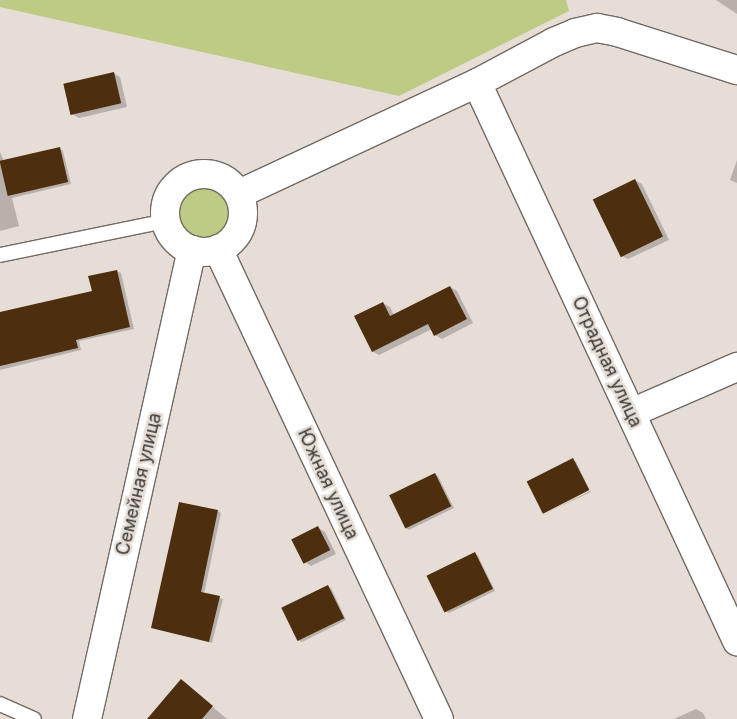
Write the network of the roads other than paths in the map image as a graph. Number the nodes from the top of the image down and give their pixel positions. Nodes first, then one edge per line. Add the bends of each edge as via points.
1 (737, 70) edge
2 (477, 83) junction
3 (239, 194) junction
4 (166, 221) junction
5 (205, 250) junction
6 (0, 254) edge
7 (737, 367) edge
8 (631, 413) junction
9 (737, 641) edge
10 (0, 704) edge
11 (34, 719) edge
12 (87, 719) edge
13 (439, 719) edge

1 - 2 street via 597,28 554,42
2 - 3 street
2 - 8 street, Отрадная улица
3 - 4 street via 231,184 210,174 186,178 169,196
3 - 5 street via 243,220 238,233 229,243
4 - 5 street via 180,243
4 - 6 lane
5 - 12 street, Семейная улица
5 - 13 street, Южная улица
7 - 8 street
8 - 9 street, Отрадная улица
10 - 11 lane

